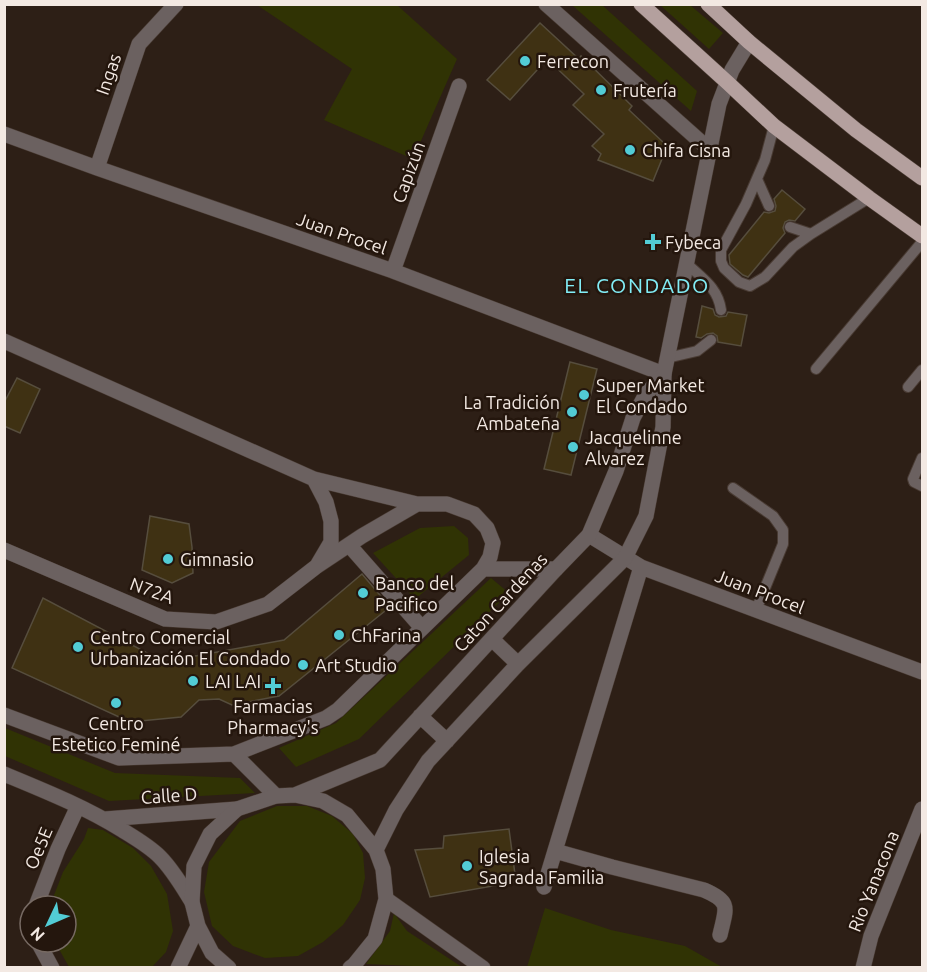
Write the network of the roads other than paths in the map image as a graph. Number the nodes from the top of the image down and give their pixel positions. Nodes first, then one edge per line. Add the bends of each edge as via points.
1 (176, 4) edge
2 (546, 4) edge
3 (641, 4) edge
4 (708, 4) edge
5 (749, 42) junction
6 (728, 83) junction
7 (459, 86) dead end
8 (774, 126) junction
9 (4, 134) edge
10 (711, 151) junction
11 (97, 168) junction
12 (921, 174) edge
13 (757, 179) junction
14 (869, 198) junction
15 (768, 206) dead end
16 (790, 227) dead end
17 (811, 234) junction
18 (922, 236) edge
19 (922, 242) edge
20 (687, 264) junction
21 (393, 271) junction
22 (721, 310) dead end
23 (711, 340) dead end
24 (4, 341) edge
25 (667, 358) junction
26 (816, 369) dead end
27 (922, 370) edge
28 (664, 374) junction
29 (908, 387) dead end
30 (922, 458) edge
31 (314, 479) junction
32 (922, 486) edge
33 (733, 488) dead end
34 (417, 504) junction
35 (589, 535) junction
36 (349, 545) junction
37 (5, 552) edge
38 (625, 558) junction
39 (317, 566) junction
40 (640, 567) junction
41 (483, 569) junction
42 (556, 569) junction
43 (756, 610) junction
44 (422, 628) junction
45 (492, 639) junction
46 (518, 664) junction
47 (922, 672) edge
48 (4, 715) edge
49 (420, 716) junction
50 (447, 741) junction
51 (234, 754) junction
52 (4, 774) edge
53 (295, 795) junction
54 (276, 796) junction
55 (78, 806) junction
56 (237, 809) junction
57 (922, 809) edge
58 (105, 819) junction
59 (376, 850) junction
60 (555, 851) junction
61 (544, 887) dead end
62 (41, 894) edge
63 (386, 899) junction
64 (192, 902) junction
65 (198, 926) junction
66 (720, 934) dead end
67 (44, 954) edge
68 (52, 968) edge
69 (178, 968) edge
70 (229, 968) edge
71 (350, 968) edge
72 (483, 968) edge
73 (863, 968) edge

1 - 11 street, Ingas via 139,44
2 - 10 street
3 - 6 main road
4 - 5 main road
5 - 6 street, Caton Cardenas
5 - 12 main road via 856,130
6 - 8 main road
6 - 10 street, Caton Cardenas via 719,104
7 - 21 street, Capizún
8 - 13 lane
8 - 14 main road
9 - 11 street, Juan Procel
10 - 20 street, Caton Cardenas
11 - 21 street, Juan Procel
13 - 15 lane
13 - 17 lane via 721,250 721,261 733,278 746,285 756,284
14 - 17 lane
14 - 18 main road
16 - 17 lane
19 - 26 lane
20 - 22 lane via 712,287
20 - 25 street, Caton Cardenas
21 - 28 street, Juan Procel
23 - 25 lane via 697,351
24 - 31 street
25 - 28 street, Caton Cardenas
27 - 29 lane
28 - 35 street, Caton Cardenas via 646,394 633,418
28 - 38 street, Caton Cardenas via 663,427 646,516
30 - 32 lane via 913,479
31 - 34 street
31 - 39 street, N72A via 331,521 331,542
33 - 43 lane via 773,516 783,530 783,544
34 - 36 street, N72A
34 - 41 street via 447,504 474,514 487,528 493,543
35 - 38 street, Juan Procel
35 - 42 street, Caton Cardenas
36 - 39 street, N72A
36 - 44 street
37 - 39 street, N72A via 165,619 216,622 268,604
38 - 40 street, Juan Procel
38 - 46 street, Caton Cardenas
40 - 43 street, Juan Procel
40 - 60 street
41 - 42 street
41 - 44 street
42 - 45 street, Caton Cardenas
43 - 47 street, Juan Procel
44 - 51 street via 338,710
45 - 46 street
45 - 49 street, Caton Cardenas
46 - 50 street, Caton Cardenas
48 - 51 street via 119,758
49 - 50 street
49 - 53 street, Caton Cardenas via 380,759
50 - 59 street, Caton Cardenas via 428,761
51 - 54 street
52 - 55 street
53 - 54 street
53 - 59 street via 323,801 347,814
54 - 56 street
55 - 58 street
55 - 62 street, Oe5E
56 - 58 street, Calle D
56 - 64 street via 210,834 194,866
57 - 73 street, Rio Yanacona via 871,936
58 - 64 street via 160,857
59 - 63 street via 383,869
60 - 61 street
60 - 66 street via 718,896 725,911
63 - 71 street via 375,939
63 - 72 street
64 - 65 street
65 - 69 street
65 - 70 street via 213,952
67 - 68 street

